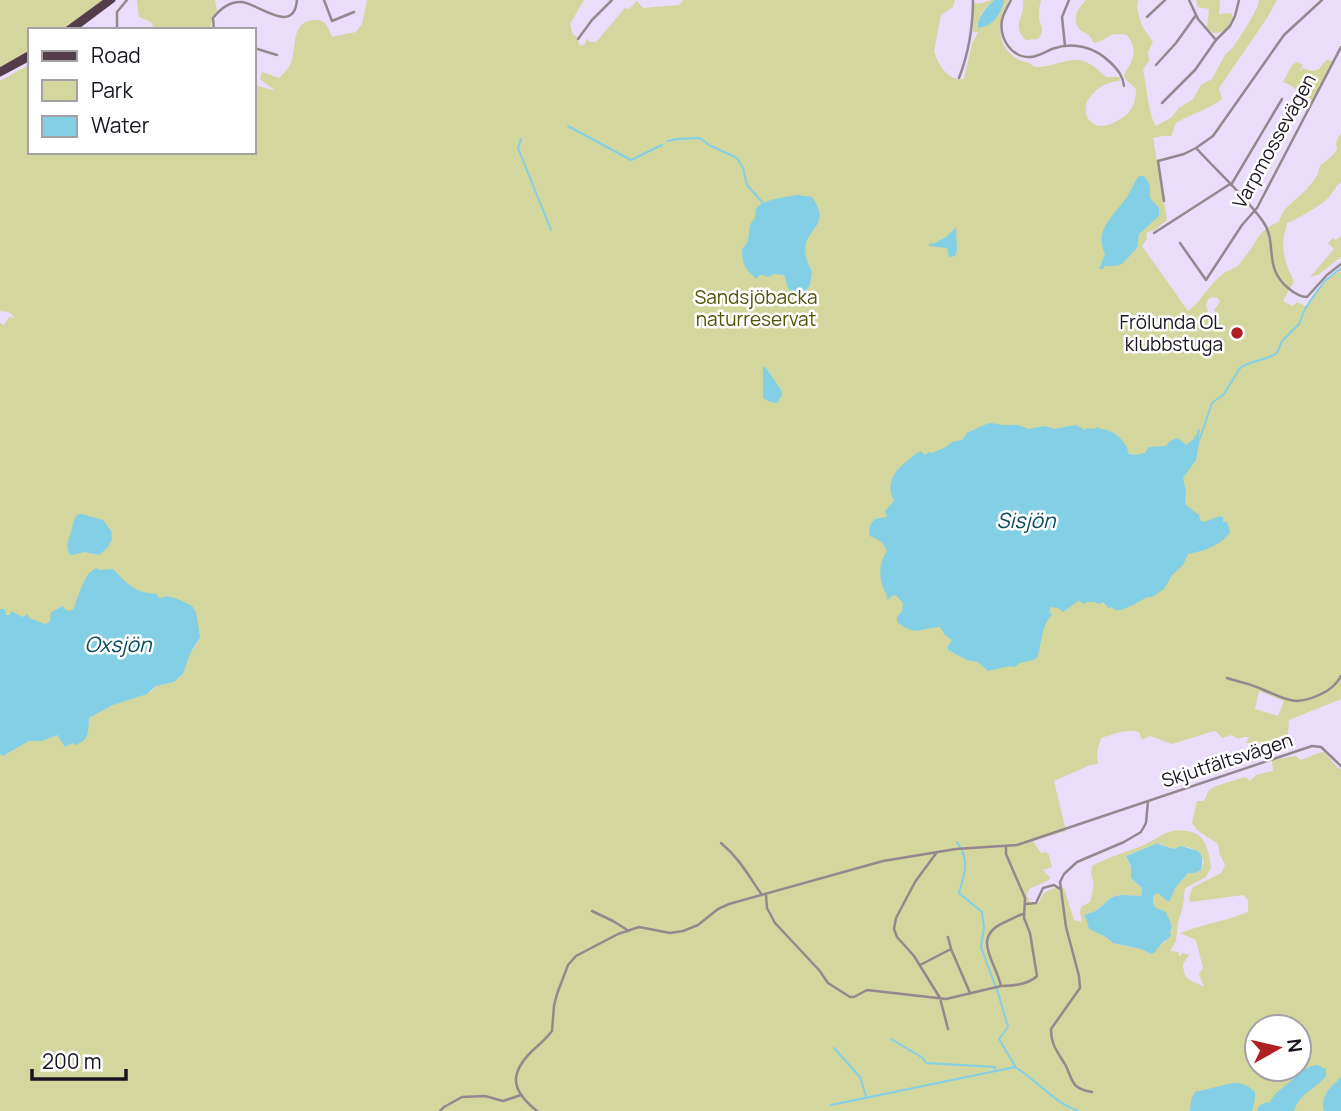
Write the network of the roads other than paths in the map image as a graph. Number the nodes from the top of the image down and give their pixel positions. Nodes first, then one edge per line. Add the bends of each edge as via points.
1 (107, 0) edge
2 (113, 0) edge
3 (127, 0) edge
4 (297, 0) edge
5 (324, 0) edge
6 (612, 0) edge
7 (973, 0) edge
8 (1011, 0) edge
9 (1069, 0) edge
10 (1165, 0) edge
11 (1189, 0) edge
12 (1239, 0) edge
13 (1322, 0) edge
14 (354, 12) dead end
15 (1196, 15) junction
16 (1147, 17) dead end
17 (69, 28) edge
18 (76, 28) edge
19 (117, 28) edge
20 (214, 28) edge
21 (578, 39) dead end
22 (1216, 40) junction
23 (1065, 46) junction
24 (1341, 47) edge
25 (256, 49) edge
26 (277, 55) dead end
27 (28, 57) edge
28 (1156, 65) dead end
29 (0, 72) edge
30 (959, 78) dead end
31 (1124, 86) dead end
32 (1282, 99) dead end
33 (1162, 103) dead end
34 (1196, 148) junction
35 (1231, 185) junction
36 (1164, 201) dead end
37 (1255, 211) junction
38 (1154, 233) dead end
39 (1180, 243) dead end
40 (1341, 264) edge
41 (1341, 676) edge
42 (1227, 678) dead end
43 (1341, 766) edge
44 (1148, 801) junction
45 (721, 843) dead end
46 (1006, 847) junction
47 (937, 852) junction
48 (1060, 889) junction
49 (764, 895) junction
50 (1025, 904) junction
51 (592, 911) dead end
52 (1023, 914) junction
53 (629, 931) junction
54 (948, 937) dead end
55 (951, 949) junction
56 (920, 965) junction
57 (1001, 986) junction
58 (970, 994) junction
59 (940, 998) junction
60 (948, 1029) dead end
61 (1092, 1092) dead end
62 (521, 1095) junction
63 (440, 1111) edge
64 (537, 1111) edge

1 - 17 main road
2 - 18 main road
3 - 19 street via 117,12
4 - 20 street via 295,10 282,17 248,4 232,4 213,18
5 - 14 street via 332,20
6 - 21 street
7 - 30 street via 970,46
8 - 23 street via 1002,26 1011,49 1032,57
9 - 23 street via 1062,17
10 - 16 street
11 - 15 street
12 - 22 street via 1232,23
13 - 34 street via 1284,35 1222,125
15 - 22 street
15 - 28 street
22 - 33 street via 1195,70
23 - 31 street via 1083,46 1104,57 1120,73
24 - 37 street, Varpmossevägen
25 - 26 street
27 - 29 main road
32 - 35 street
34 - 35 street
34 - 36 street via 1158,162
35 - 37 street
35 - 38 street
37 - 39 street, Varpmossevägen via 1206,280
37 - 40 street via 1268,230 1275,273 1289,289 1305,298
41 - 42 street via 1337,684 1302,702
43 - 44 street, Skjutfältsvägen via 1316,746
44 - 46 street
44 - 48 street, Skjutfältsvägen via 1141,832 1077,862 1062,877
45 - 49 street
46 - 47 street
46 - 50 street
47 - 49 street via 883,861
47 - 56 street via 915,882 894,924 897,937
48 - 50 street via 1054,885 1043,888 1036,903
48 - 61 street via 1080,988 1051,1029 1051,1038 1074,1084
49 - 53 street via 722,906 683,931 643,927
49 - 59 street via 775,923 839,991 854,997 867,990
50 - 52 street
51 - 53 street
52 - 57 street via 989,933 987,946
52 - 57 street via 1037,976
53 - 62 street via 580,954 568,965 554,1006 552,1031 517,1069
54 - 55 street
55 - 56 street
55 - 58 street
56 - 59 street
57 - 58 street
58 - 59 street
59 - 60 street
62 - 63 street via 503,1101 461,1097
62 - 64 street

